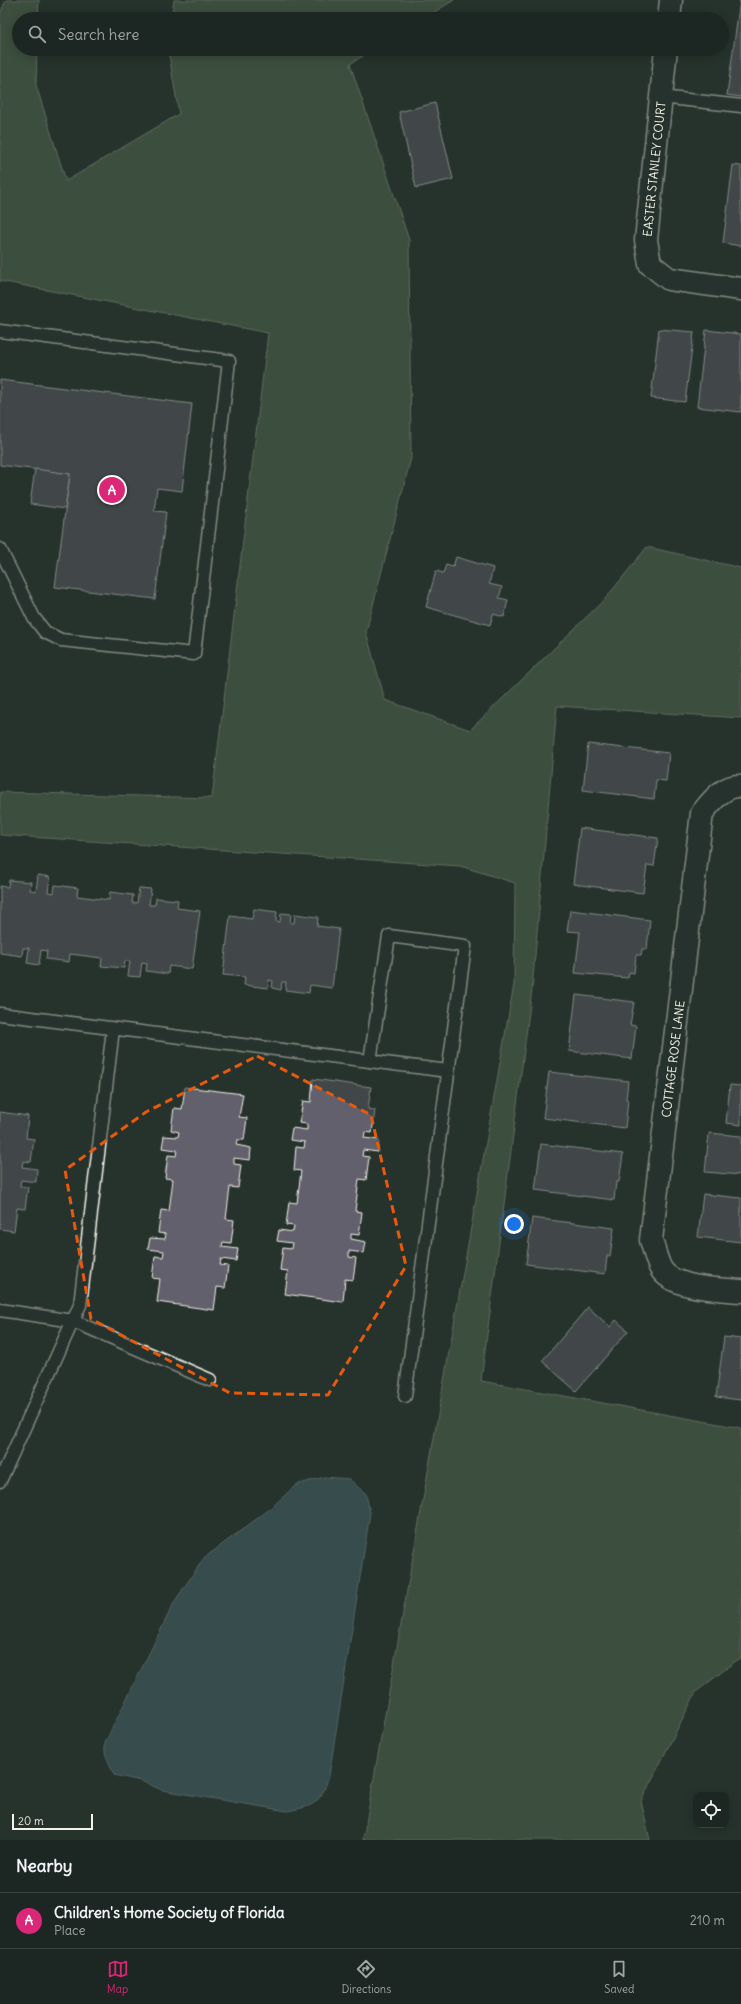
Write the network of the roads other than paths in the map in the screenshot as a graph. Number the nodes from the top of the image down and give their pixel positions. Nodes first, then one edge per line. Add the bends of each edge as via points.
1 (671, 0) edge
2 (670, 12) edge
3 (665, 56) edge
4 (661, 97) junction
5 (741, 106) edge
6 (741, 290) edge
7 (0, 332) edge
8 (0, 549) edge
9 (741, 786) edge
10 (0, 1014) edge
11 (113, 1029) junction
12 (370, 1061) junction
13 (448, 1071) junction
14 (741, 1291) edge
15 (0, 1310) edge
16 (73, 1321) junction
17 (210, 1380) dead end
18 (405, 1396) dead end
19 (0, 1481) edge

1 - 2 street
3 - 4 street, EASTER STANLEY COURT
4 - 5 lane
4 - 6 street, EASTER STANLEY COURT via 646,240 650,264 669,279
7 - 8 lane via 229,361 194,654 61,640 45,632 34,618
9 - 14 street, COTTAGE ROSE LANE via 732,785 715,797 702,813 651,1240 660,1268 671,1280 695,1286
10 - 11 lane
11 - 12 lane
11 - 16 lane via 80,1306
12 - 13 lane
12 - 13 lane via 389,936 465,946
13 - 18 lane
15 - 16 lane
16 - 17 lane
16 - 19 lane

